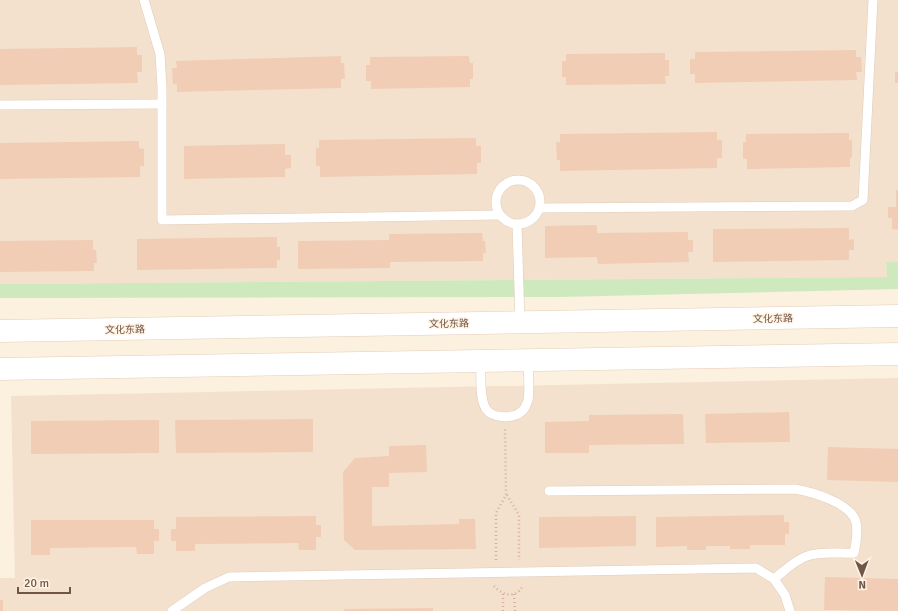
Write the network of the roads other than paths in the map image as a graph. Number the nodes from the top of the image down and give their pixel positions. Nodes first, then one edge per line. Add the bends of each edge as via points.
1 (144, 0) edge
2 (873, 0) edge
3 (162, 104) junction
4 (0, 105) edge
5 (540, 208) junction
6 (499, 215) junction
7 (517, 224) junction
8 (898, 316) edge
9 (520, 322) junction
10 (0, 331) edge
11 (898, 354) edge
12 (528, 360) junction
13 (481, 361) junction
14 (0, 369) edge
15 (549, 491) dead end
16 (774, 579) junction
17 (172, 611) edge
18 (790, 611) edge

1 - 3 lane via 160,54
2 - 5 lane via 862,200 852,206
3 - 4 lane
3 - 6 lane via 162,220
5 - 6 lane via 538,192 533,185 517,179 509,181 497,193 495,200
5 - 7 lane via 531,220
6 - 7 lane via 510,223
7 - 9 lane
8 - 9 main road, 文化东路
9 - 10 main road, 文化东路
11 - 12 main road
12 - 13 main road
12 - 13 lane via 528,400 523,410 516,415 505,417 496,416 486,410 482,400
13 - 14 main road
15 - 16 lane via 795,489 821,496 849,512 856,522 854,553 806,556
16 - 17 lane via 756,568 229,577 205,588
16 - 18 lane via 785,595

